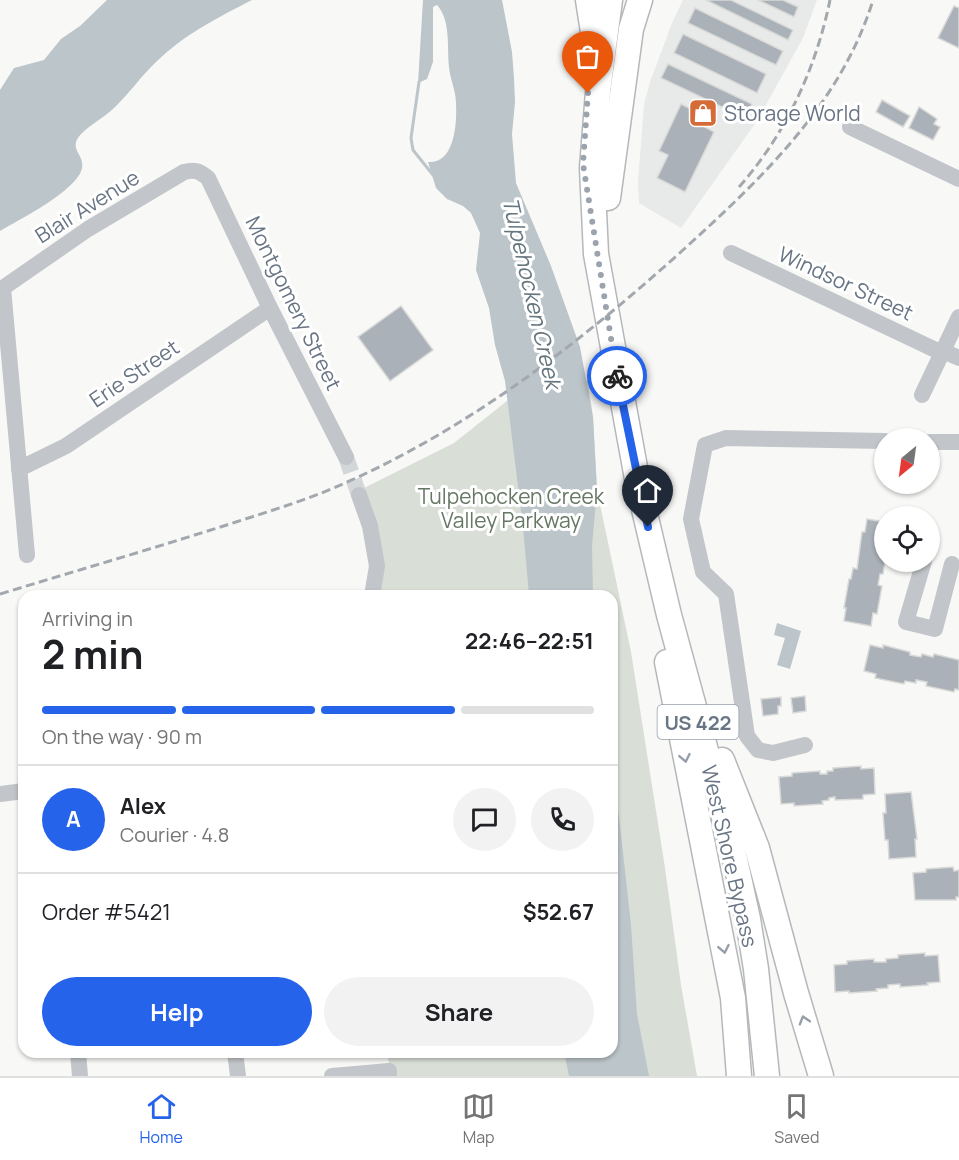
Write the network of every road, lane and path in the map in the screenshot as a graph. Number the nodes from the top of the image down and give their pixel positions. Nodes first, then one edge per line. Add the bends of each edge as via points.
1 (588, 0) edge
2 (610, 0) edge
3 (624, 0) edge
4 (640, 0) edge
5 (850, 127) dead end
6 (201, 172) joint
7 (959, 179) edge
8 (608, 198) junction
9 (596, 246) junction
10 (731, 253) dead end
11 (1, 289) edge
12 (270, 308) junction
13 (959, 317) edge
14 (942, 352) junction
15 (959, 358) edge
16 (616, 370) junction
17 (922, 395) dead end
18 (874, 441) edge
19 (940, 442) edge
20 (959, 442) edge
21 (346, 457) tunnel mouth
22 (19, 469) junction
23 (359, 495) tunnel mouth
24 (27, 555) dead end
25 (940, 561) edge
26 (956, 565) edge
27 (921, 572) edge
28 (373, 590) edge
29 (805, 745) dead end
30 (722, 760) junction
31 (18, 792) edge
32 (0, 794) edge
33 (78, 1058) edge
34 (236, 1058) edge
35 (389, 1073) edge
36 (80, 1076) edge
37 (238, 1076) edge
38 (332, 1076) edge
39 (740, 1076) edge
40 (767, 1076) edge
41 (781, 1076) edge
42 (821, 1076) edge

1 - 9 highway via 593,41 583,164
2 - 9 highway, West Shore Bypass / US 422 via 592,168
3 - 8 highway, West Shore Bypass / US 422 via 607,159
4 - 8 highway via 631,29
5 - 7 street
6 - 11 street, Blair Avenue via 184,171 88,229
6 - 12 street, Montgomery Street via 208,178
8 - 30 highway, West Shore Bypass / US 422 via 609,247 639,417 687,630
9 - 16 highway, West Shore Bypass / US 422
10 - 14 street, Windsor Street
11 - 22 street
12 - 21 street, Montgomery Street
12 - 22 street, Erie Street via 66,446
13 - 14 street
14 - 15 street, Windsor Street
14 - 17 street
16 -> 39 highway via 664,649 733,998
16 - 40 highway, West Shore Bypass / US 422 via 669,615 748,919
18 - 29 street via 726,438 705,445 691,519 703,572 726,594 747,736 758,750 773,753
19 - 20 street
22 - 24 street
23 - 28 street via 370,526 376,566
25 - 26 street
26 - 27 street via 935,629 906,622
30 - 41 highway, West Shore Bypass via 756,886
42 -> 30 highway, US 422 via 757,848
31 - 32 street
33 - 36 street
34 - 37 street
35 - 38 street

